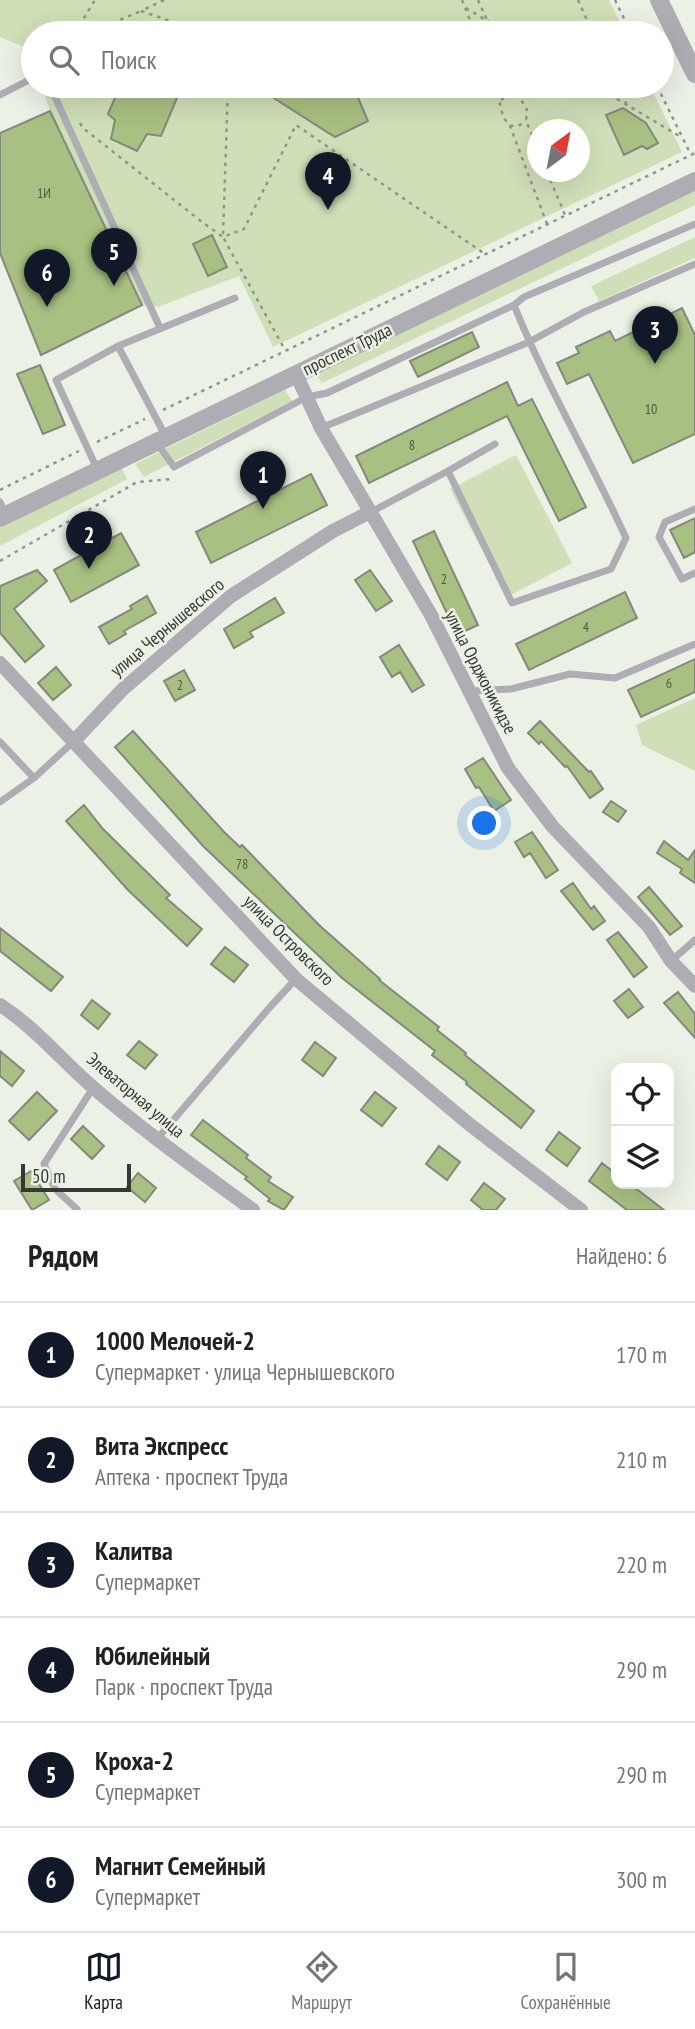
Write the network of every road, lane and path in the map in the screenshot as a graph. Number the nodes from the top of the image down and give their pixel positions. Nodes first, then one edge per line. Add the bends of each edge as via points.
1 (95, 0) edge
2 (164, 0) edge
3 (462, 0) edge
4 (478, 0) edge
5 (578, 0) edge
6 (615, 0) edge
7 (659, 0) edge
8 (466, 8) junction
9 (141, 11) junction
10 (82, 21) edge
11 (117, 21) edge
12 (170, 21) edge
13 (471, 21) edge
14 (487, 21) edge
15 (488, 21) edge
16 (588, 21) edge
17 (625, 21) edge
18 (669, 21) edge
19 (674, 31) edge
20 (695, 74) edge
21 (21, 84) edge
22 (0, 95) edge
23 (55, 98) edge
24 (228, 98) edge
25 (504, 98) edge
26 (520, 98) edge
27 (617, 98) edge
28 (624, 98) edge
29 (663, 98) edge
30 (501, 100) joint
31 (626, 103) junction
32 (526, 121) joint
33 (510, 126) junction
34 (83, 128) dead end
35 (681, 137) junction
36 (693, 154) edge
37 (695, 181) edge
38 (551, 182) edge
39 (565, 215) junction
40 (547, 224) junction
41 (695, 224) edge
42 (223, 237) junction
43 (485, 254) junction
44 (695, 264) edge
45 (235, 298) dead end
46 (514, 305) junction
47 (160, 328) junction
48 (529, 342) junction
49 (118, 346) junction
50 (285, 351) junction
51 (296, 374) junction
52 (307, 397) junction
53 (154, 414) junction
54 (321, 428) junction
55 (162, 440) junction
56 (495, 444) dead end
57 (87, 447) junction
58 (448, 471) junction
59 (99, 472) junction
60 (175, 478) dead end
61 (0, 490) edge
62 (695, 509) edge
63 (2, 511) edge
64 (370, 512) junction
65 (0, 561) edge
66 (695, 573) edge
67 (695, 644) edge
68 (0, 663) edge
69 (468, 691) junction
70 (0, 742) edge
71 (73, 743) junction
72 (34, 778) junction
73 (0, 802) edge
74 (695, 940) edge
75 (671, 961) junction
76 (296, 979) junction
77 (695, 986) edge
78 (0, 1004) edge
79 (93, 1088) junction
80 (156, 1139) junction
81 (77, 1209) edge
82 (253, 1210) edge
83 (580, 1210) edge

1 - 10 path
2 - 9 path
3 - 8 path
4 - 15 path
5 - 16 path
6 - 17 path
7 - 18 street
8 - 13 path
8 - 14 path
9 - 11 path
9 - 12 path
19 - 20 street
21 - 22 lane
23 - 47 lane
24 - 42 path
25 - 30 path
26 - 32 path via 527,110
27 - 31 path
28 - 31 path
29 - 35 path
30 - 33 path via 503,118
31 - 35 path
32 - 33 path
33 - 40 path
34 - 42 path
35 - 36 path
36 - 39 path
37 - 51 street, проспект Труда
38 - 39 path
39 - 40 path
40 - 43 path
41 - 46 lane
42 - 43 path via 244,229 296,125
42 - 50 path
43 - 50 path
44 - 48 lane via 584,312
45 - 47 lane
46 - 48 lane
46 - 52 lane via 327,393
47 - 49 lane
48 - 54 lane
48 - 58 lane via 626,538 611,569 512,603
49 - 53 lane
49 - 57 lane via 56,380
50 - 53 path
51 - 52 street, улица Орджоникидзе
51 - 55 street, проспект Труда
52 - 54 street, улица Орджоникидзе
52 - 55 lane via 174,467
53 - 55 lane
53 - 57 path
54 - 64 street, улица Орджоникидзе
55 - 59 street, проспект Труда
56 - 58 lane
57 - 59 lane
57 - 61 path
58 - 64 lane
59 - 63 street, проспект Труда
60 - 65 path via 136,482
62 - 66 lane via 665,522 659,537 682,579
64 - 69 street, улица Орджоникидзе via 431,615
64 - 71 street, улица Чернышевского via 231,596 123,689
67 - 69 lane via 615,678 570,674 511,690
68 - 71 street, улица Островского
69 - 75 street, улица Орджоникидзе via 508,768 553,827 649,927
70 - 72 lane
71 - 72 lane
71 - 76 street, улица Островского
72 - 73 lane
74 - 75 lane
75 - 77 street, улица Орджоникидзе
76 - 80 lane
76 - 83 street, улица Островского
78 - 79 street, Элеваторная улица
79 - 80 street, Элеваторная улица
79 - 81 lane via 44,1164 55,1189
80 - 82 street, Элеваторная улица

